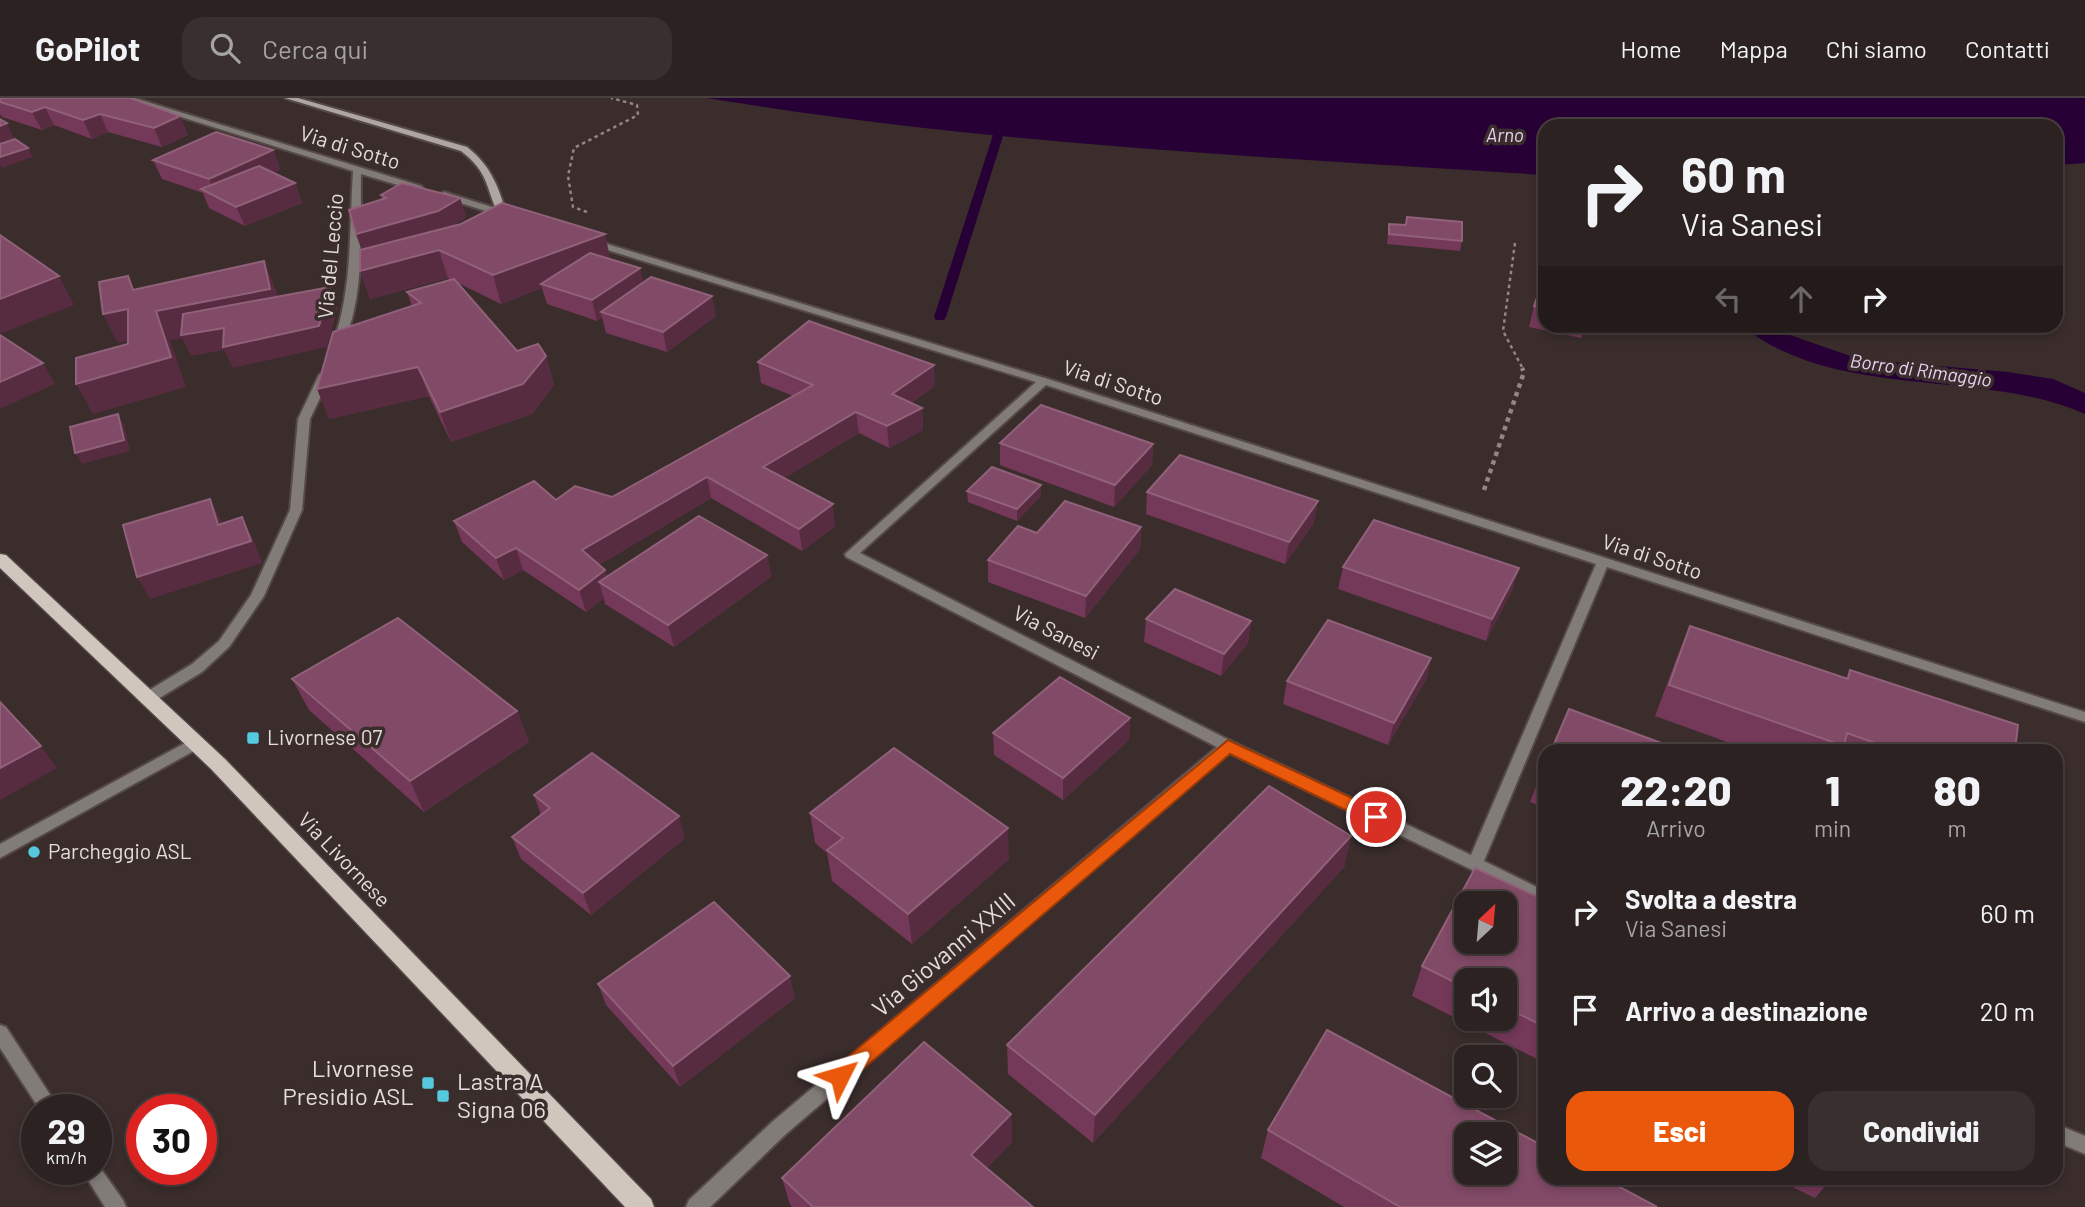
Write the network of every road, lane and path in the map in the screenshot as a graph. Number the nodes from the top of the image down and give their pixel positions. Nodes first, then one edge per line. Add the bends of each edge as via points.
1 (125, 98) edge
2 (289, 98) edge
3 (358, 171) junction
4 (501, 212) junction
5 (527, 222) edge
6 (572, 236) edge
7 (1516, 243) dead end
8 (1044, 381) junction
9 (1474, 521) junction
10 (0, 559) edge
11 (1603, 562) junction
12 (148, 698) junction
13 (2085, 717) edge
14 (196, 743) junction
15 (1228, 746) junction
16 (0, 852) edge
17 (1475, 864) junction
18 (1538, 895) edge
19 (0, 1033) edge
20 (40, 1094) edge
21 (2063, 1136) edge
22 (2085, 1145) edge
23 (101, 1185) edge
24 (116, 1207) edge
25 (642, 1207) edge
26 (696, 1207) edge

1 - 3 street, Via di Sotto
2 - 4 main road via 464,149 482,162 493,180
3 - 4 street, Via di Sotto
3 - 12 street, Via del Leccio via 352,277 342,336 304,419 296,510 257,596 224,644
4 - 5 street, Via di Sotto
6 - 8 street, Via di Sotto
7 - 9 path via 1503,331 1524,372
8 - 9 street, Via di Sotto
8 - 15 street, Via Sanesi via 851,554
9 - 11 street, Via di Sotto
10 - 12 main road, Via Livornese
11 - 13 street, Via di Sotto
11 - 17 street
12 - 14 main road, Via Livornese
14 - 16 street
14 - 25 main road, Via Livornese
15 - 17 street, Via Sanesi
15 - 26 street, Via Giovanni XXIII via 779,1128
17 - 18 street, Via Sanesi
19 - 20 street
21 - 22 street
23 - 24 street

